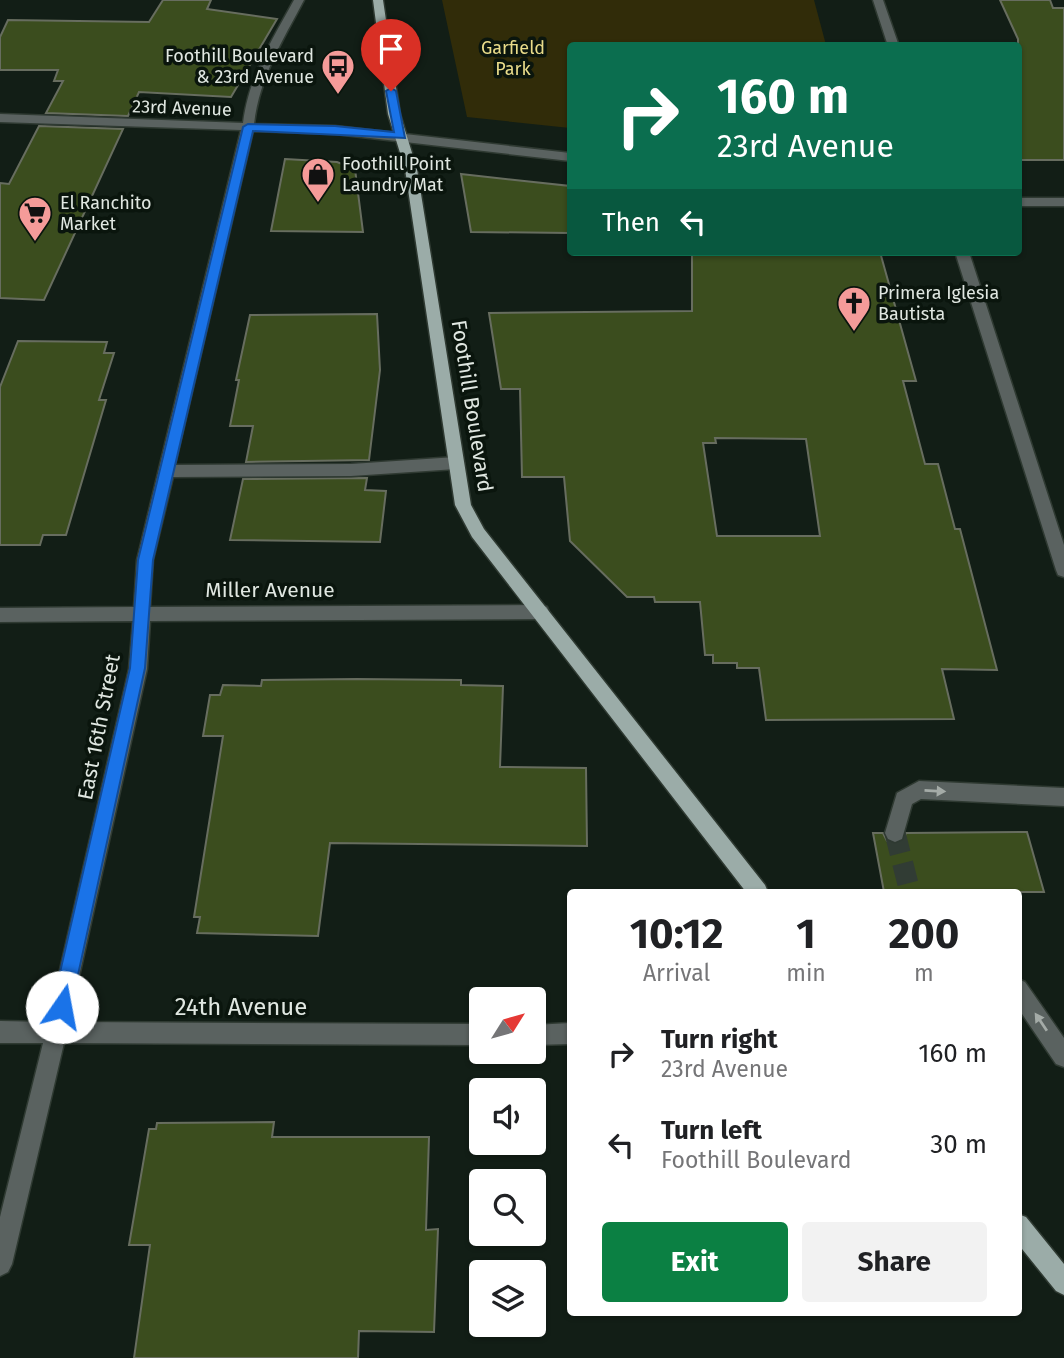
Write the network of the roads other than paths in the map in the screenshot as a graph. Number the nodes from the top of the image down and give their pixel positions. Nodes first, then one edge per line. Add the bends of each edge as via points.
1 (299, 0) edge
2 (378, 0) edge
3 (878, 0) edge
4 (893, 42) edge
5 (0, 118) edge
6 (248, 127) junction
7 (401, 136) junction
8 (567, 157) edge
9 (1022, 202) edge
10 (1064, 202) edge
11 (963, 256) edge
12 (456, 463) junction
13 (166, 471) junction
14 (1064, 570) edge
15 (140, 612) junction
16 (541, 612) junction
17 (0, 615) edge
18 (1064, 797) edge
19 (895, 833) tunnel mouth
20 (756, 889) edge
21 (1022, 995) edge
22 (0, 1032) edge
23 (56, 1032) junction
24 (567, 1034) edge
25 (469, 1035) edge
26 (546, 1035) edge
27 (1064, 1056) edge
28 (1022, 1231) edge
29 (0, 1264) edge
30 (1064, 1283) edge

1 - 6 street, East 16th Street via 252,95
2 - 7 main road, Foothill Boulevard
3 - 4 street
5 - 6 street, 23rd Avenue
6 - 7 street, 23rd Avenue
6 - 13 street, East 16th Street
7 - 8 street, 23rd Avenue
7 - 12 main road, Foothill Boulevard via 411,169
9 - 10 street
11 - 14 street
12 - 13 street via 351,471
12 - 16 main road, Foothill Boulevard via 463,505 478,533
13 - 15 street, East 16th Street via 145,560
15 - 16 street, Miller Avenue
15 - 17 street, Miller Avenue
15 - 23 street, East 16th Street via 138,668
16 - 20 main road, Foothill Boulevard
19 -> 18 street via 904,799 919,790
27 -> 21 street
22 - 23 street, 24th Avenue
23 - 25 street, 24th Avenue
23 - 29 street, East 16th Street
24 - 26 street
28 - 30 main road

